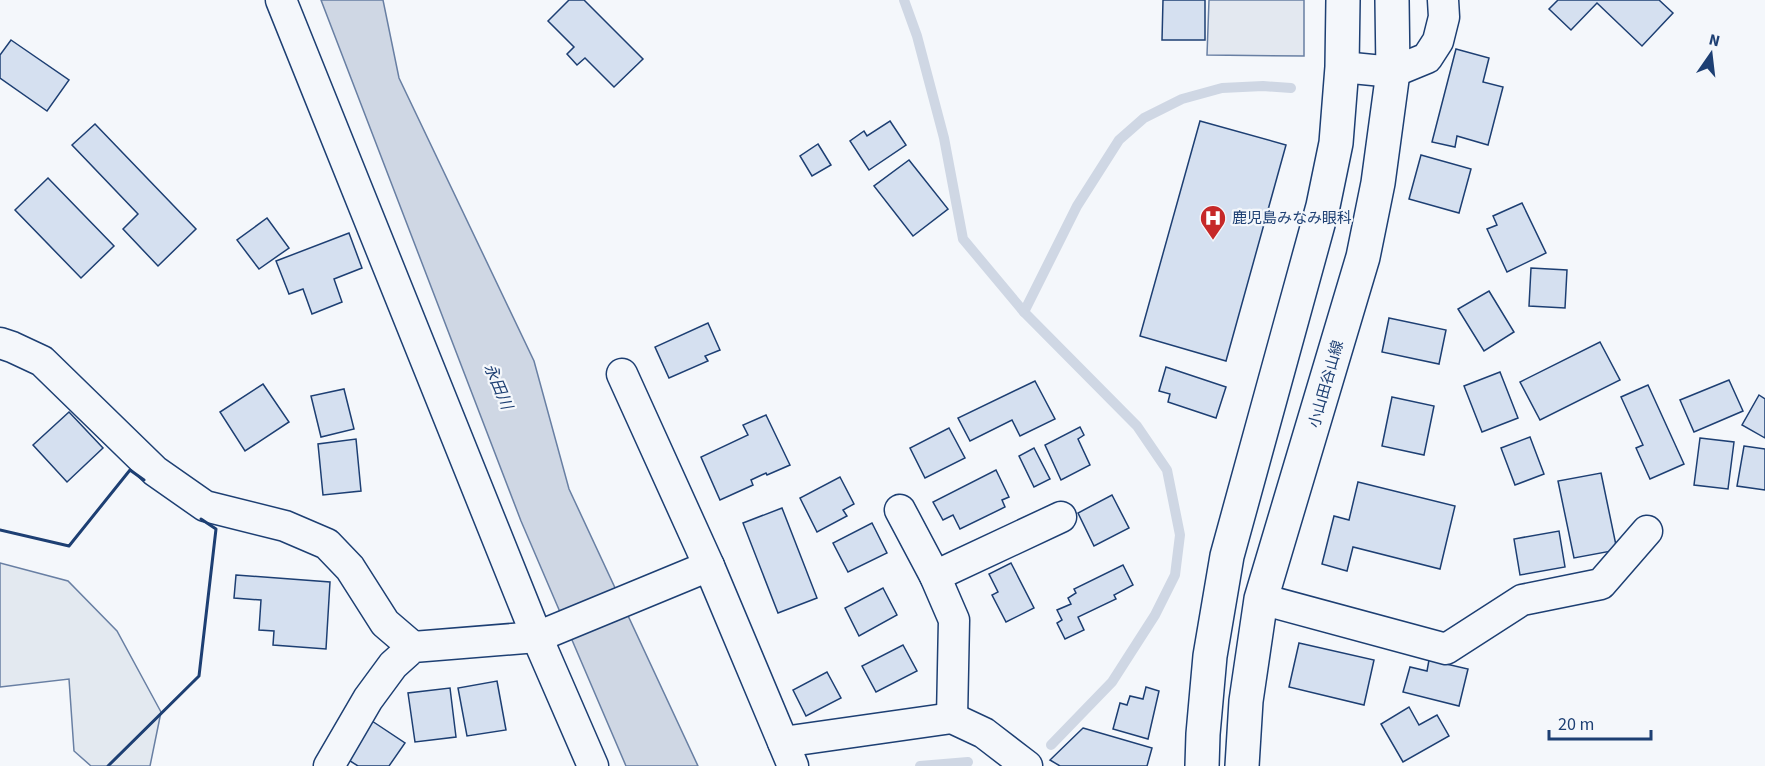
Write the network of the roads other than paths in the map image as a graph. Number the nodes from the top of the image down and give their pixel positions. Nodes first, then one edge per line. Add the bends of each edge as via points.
1 (281, 0) edge
2 (1343, 0) edge
3 (1392, 0) edge
4 (1443, 0) edge
5 (1342, 67) junction
6 (1393, 72) junction
7 (0, 343) edge
8 (622, 374) dead end
9 (900, 510) dead end
10 (1061, 517) dead end
11 (1647, 531) dead end
12 (709, 566) junction
13 (935, 576) junction
14 (1261, 599) junction
15 (537, 637) junction
16 (413, 646) junction
17 (952, 718) junction
18 (788, 754) edge
19 (329, 766) edge
20 (593, 766) edge
21 (1027, 766) edge
22 (1202, 766) edge
23 (1242, 766) edge

1 - 15 street
2 - 5 main road
3 - 6 main road, 小山田谷山線
4 - 6 street via 1444,17 1438,41 1427,58
5 - 6 street
5 - 22 main road via 1336,143 1323,206 1227,556 1210,656
6 - 14 main road, 小山田谷山線 via 1383,157 1363,256
7 - 16 street via 42,362 156,471 205,506 285,526 327,544 350,568 385,623
8 - 12 street
9 - 13 street
10 - 13 street
11 - 14 street via 1600,584 1522,600 1446,649
12 - 15 street
12 - 18 street
13 - 17 street via 954,620
14 - 23 main road, 小山田谷山線 via 1246,701
15 - 16 street
15 - 20 street
16 - 19 street via 368,699
17 - 18 street
17 - 21 street via 984,733

